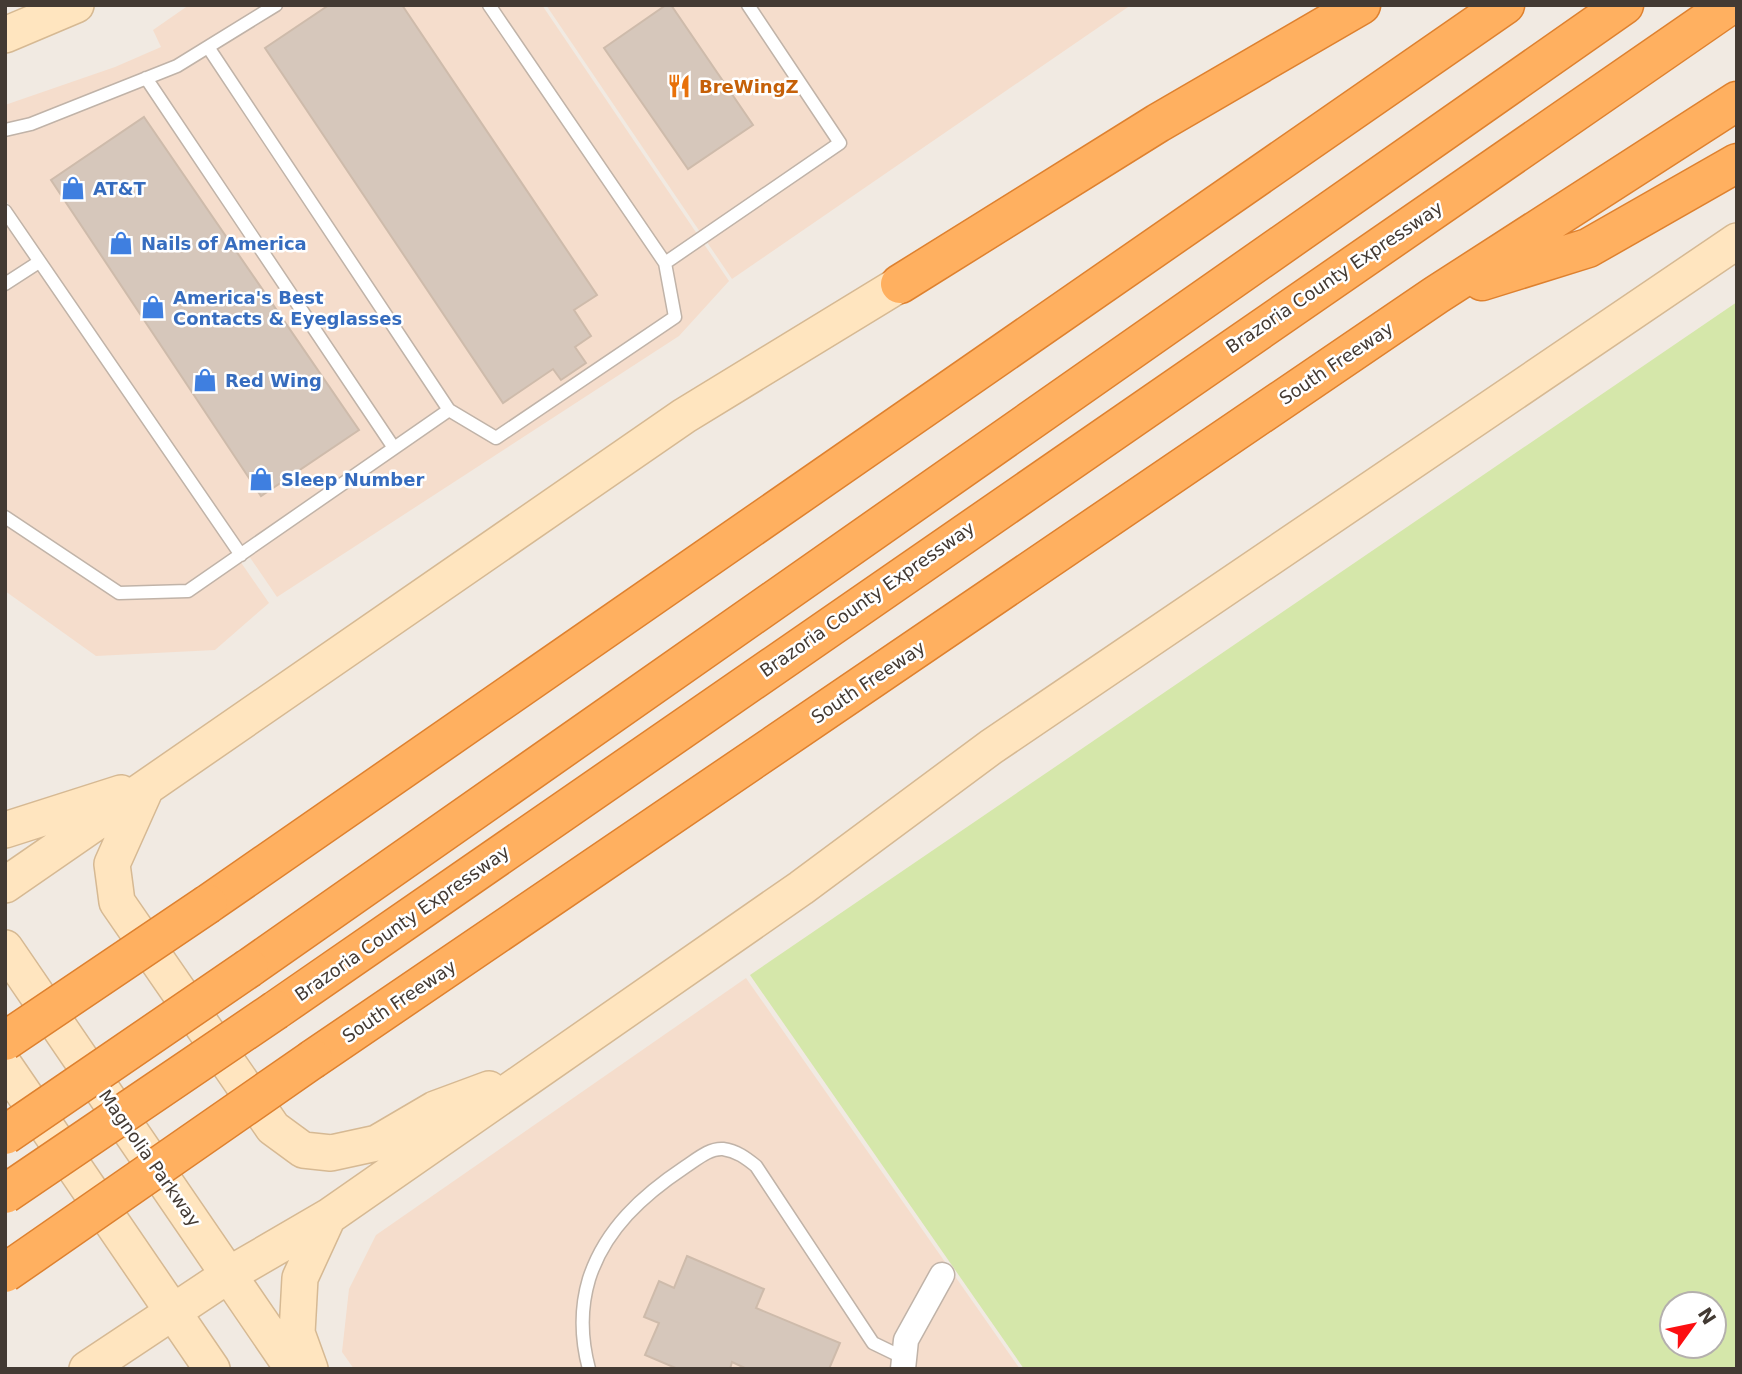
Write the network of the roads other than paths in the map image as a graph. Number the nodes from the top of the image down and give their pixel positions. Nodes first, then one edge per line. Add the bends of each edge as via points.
1 (76, 5) edge
2 (276, 5) edge
3 (489, 5) edge
4 (748, 5) edge
5 (1361, 5) edge
6 (1505, 5) edge
7 (1624, 5) edge
8 (1730, 5) edge
9 (5, 35) edge
10 (208, 47) junction
11 (146, 78) junction
12 (1737, 101) edge
13 (5, 130) edge
14 (1737, 163) edge
15 (5, 211) edge
16 (1737, 241) edge
17 (39, 262) junction
18 (665, 263) junction
19 (5, 284) edge
20 (900, 284) joint
21 (1436, 295) junction
22 (449, 410) junction
23 (394, 448) junction
24 (5, 517) edge
25 (241, 555) junction
26 (148, 785) junction
27 (5, 830) edge
28 (5, 885) edge
29 (5, 948) edge
30 (5, 1041) edge
31 (5, 1066) edge
32 (540, 1070) junction
33 (5, 1135) edge
34 (5, 1194) edge
35 (328, 1217) junction
36 (5, 1273) edge
37 (230, 1274) junction
38 (942, 1275) dead end
39 (172, 1311) junction
40 (904, 1363) edge
41 (87, 1369) edge
42 (212, 1369) edge
43 (293, 1369) edge
44 (310, 1369) edge
45 (589, 1369) edge

1 - 9 main road
2 - 10 lane
3 - 18 lane
4 - 18 lane via 840,143
5 - 20 highway via 1158,122
6 - 30 highway, bridge
7 - 33 highway, bridge
8 - 34 highway, Brazoria County Expressway, bridge
10 - 11 lane
10 - 22 lane
11 - 13 lane
11 - 23 lane
12 - 21 highway, South Freeway
14 - 21 highway via 1588,248
15 - 17 lane
16 - 32 main road via 991,747 801,888
17 - 19 lane
17 - 25 lane
18 - 22 lane via 675,317 496,438
20 - 26 main road via 684,416
21 - 36 highway, South Freeway, bridge
22 - 23 lane
23 - 25 lane
24 - 25 lane via 119,593 188,592
26 - 27 main road
26 - 28 main road
26 - 32 main road via 112,864 117,902 274,1128 303,1150 331,1153 377,1143 435,1110
29 - 37 main road, Magnolia Parkway
31 - 39 main road
32 - 35 main road
35 - 37 main road
35 - 44 main road via 300,1278 297,1333
37 - 39 main road
37 - 43 main road, Magnolia Parkway
38 - 40 street via 906,1340
39 - 41 main road
39 - 42 main road
40 - 45 lane via 873,1343 756,1166 739,1153 721,1149 707,1153 649,1191 605,1244 589,1278 583,1311 583,1347

